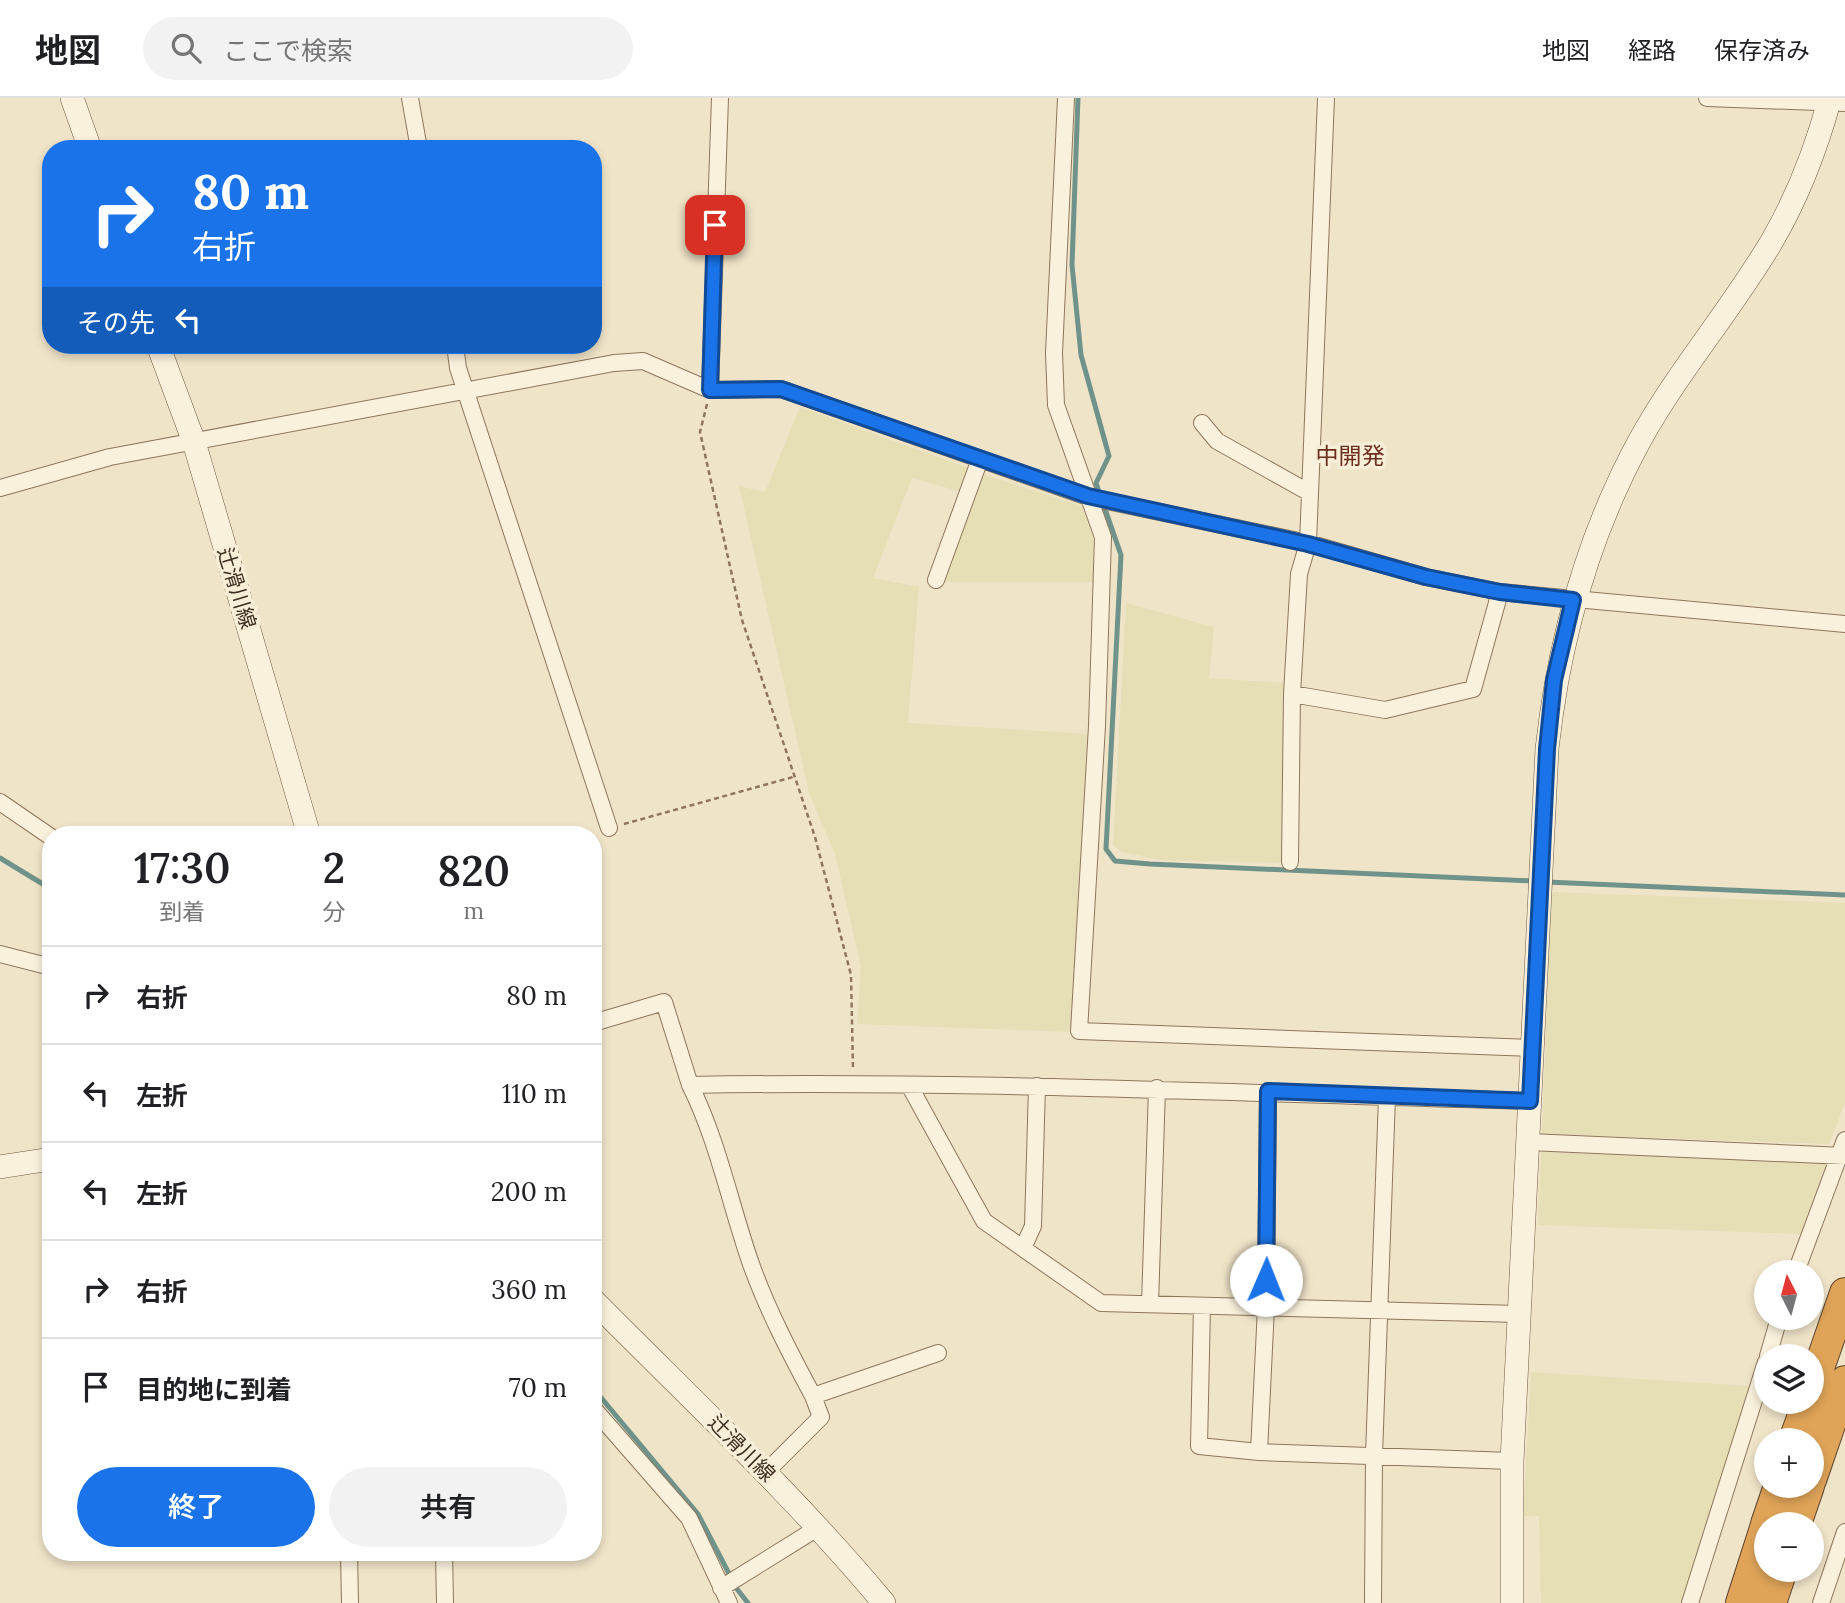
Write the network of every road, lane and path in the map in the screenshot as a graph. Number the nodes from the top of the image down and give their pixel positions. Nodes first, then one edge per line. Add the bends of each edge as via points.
1 (72, 98) edge
2 (410, 98) edge
3 (720, 98) edge
4 (1066, 98) edge
5 (1326, 98) edge
6 (1707, 98) edge
7 (1835, 101) edge
8 (87, 140) edge
9 (417, 140) edge
10 (161, 354) edge
11 (456, 354) edge
12 (466, 390) junction
13 (710, 390) junction
14 (1202, 423) dead end
15 (194, 442) junction
16 (980, 459) junction
17 (0, 488) edge
18 (1310, 494) junction
19 (1088, 496) junction
20 (1308, 544) junction
21 (936, 580) dead end
22 (1500, 592) junction
23 (1573, 600) junction
24 (1845, 624) edge
25 (1292, 694) junction
26 (793, 777) junction
27 (0, 802) edge
28 (306, 826) edge
29 (609, 828) joint
30 (42, 831) edge
31 (1290, 862) dead end
32 (0, 954) edge
33 (42, 965) edge
34 (602, 1020) edge
35 (1532, 1048) junction
36 (853, 1082) junction
37 (690, 1084) junction
38 (909, 1085) junction
39 (1037, 1086) junction
40 (1157, 1088) junction
41 (1268, 1091) junction
42 (1387, 1097) junction
43 (1530, 1101) junction
44 (1845, 1140) edge
45 (1529, 1142) junction
46 (1842, 1156) edge
47 (42, 1160) edge
48 (0, 1167) edge
49 (1023, 1248) junction
50 (1801, 1260) edge
51 (1845, 1293) edge
52 (1150, 1304) junction
53 (1202, 1306) junction
54 (1266, 1307) junction
55 (602, 1309) edge
56 (1378, 1310) junction
57 (1519, 1314) junction
58 (938, 1353) dead end
59 (1824, 1354) edge
60 (1845, 1381) edge
61 (813, 1396) junction
62 (1754, 1400) edge
63 (602, 1418) edge
64 (1824, 1442) edge
65 (1259, 1452) junction
66 (1374, 1455) junction
67 (1512, 1461) junction
68 (766, 1472) junction
69 (819, 1527) junction
70 (1845, 1532) edge
71 (349, 1561) edge
72 (444, 1561) edge
73 (1754, 1562) edge
74 (1778, 1582) edge
75 (721, 1588) junction
76 (350, 1603) edge
77 (445, 1603) edge
78 (729, 1603) edge
79 (884, 1603) edge
80 (1373, 1603) edge
81 (1512, 1603) edge
82 (1690, 1603) edge
83 (1741, 1603) edge
84 (1771, 1603) edge
85 (1821, 1603) edge

1 - 8 street
2 - 9 street
3 - 13 street
4 - 19 street via 1054,353 1056,405
5 - 18 street
6 - 7 street
7 - 23 street via 1772,240 1640,439 1603,517
10 - 15 street, 辻滑川線
11 - 12 street
12 - 13 street via 614,363 643,362
12 - 15 street
12 - 29 street
13 - 16 street via 781,389
13 - 26 path via 700,432 742,620
14 - 18 street via 1217,441
15 - 17 street via 110,457
15 - 28 street, 辻滑川線
16 - 19 street
16 - 21 street
18 - 20 street
19 - 20 street
19 - 35 street via 1103,537 1079,1031
20 - 22 street
20 - 25 street via 1299,574
22 - 23 street
22 - 25 street via 1473,690 1385,710
23 - 24 street
23 - 35 street via 1554,680 1547,749
25 - 31 street
26 - 29 path
26 - 36 path via 815,837 851,975
27 - 30 street
32 - 33 street
34 - 37 street via 664,1002
35 - 43 street
36 - 37 street
36 - 38 street
37 - 61 street via 703,1110 752,1265 786,1347
38 - 39 street
38 - 49 street via 984,1221
39 - 40 street
39 - 49 street via 1033,1226
40 - 41 street
40 - 52 street
41 - 42 street
41 - 54 street
42 - 43 street
42 - 56 street
43 - 45 street
44 - 46 street
45 - 46 street
45 - 57 street
46 - 50 street
47 - 48 street
49 - 52 street via 1101,1303
51 - 59 highway
52 - 53 street
53 - 54 street
53 - 65 street via 1199,1446
54 - 56 street
54 - 65 street
55 - 68 street, 辻滑川線
56 - 57 street
56 - 66 street
57 - 67 street
58 - 61 street
60 - 64 highway
61 - 68 street via 821,1418
62 - 82 street
63 - 75 street via 689,1518
65 - 66 street
66 - 67 street
66 - 80 street
67 - 81 street
68 - 69 street, 辻滑川線
69 - 75 street
69 - 79 street, 辻滑川線
70 - 85 street
71 - 76 street
72 - 77 street
73 - 83 highway
74 - 84 highway
75 - 78 street

